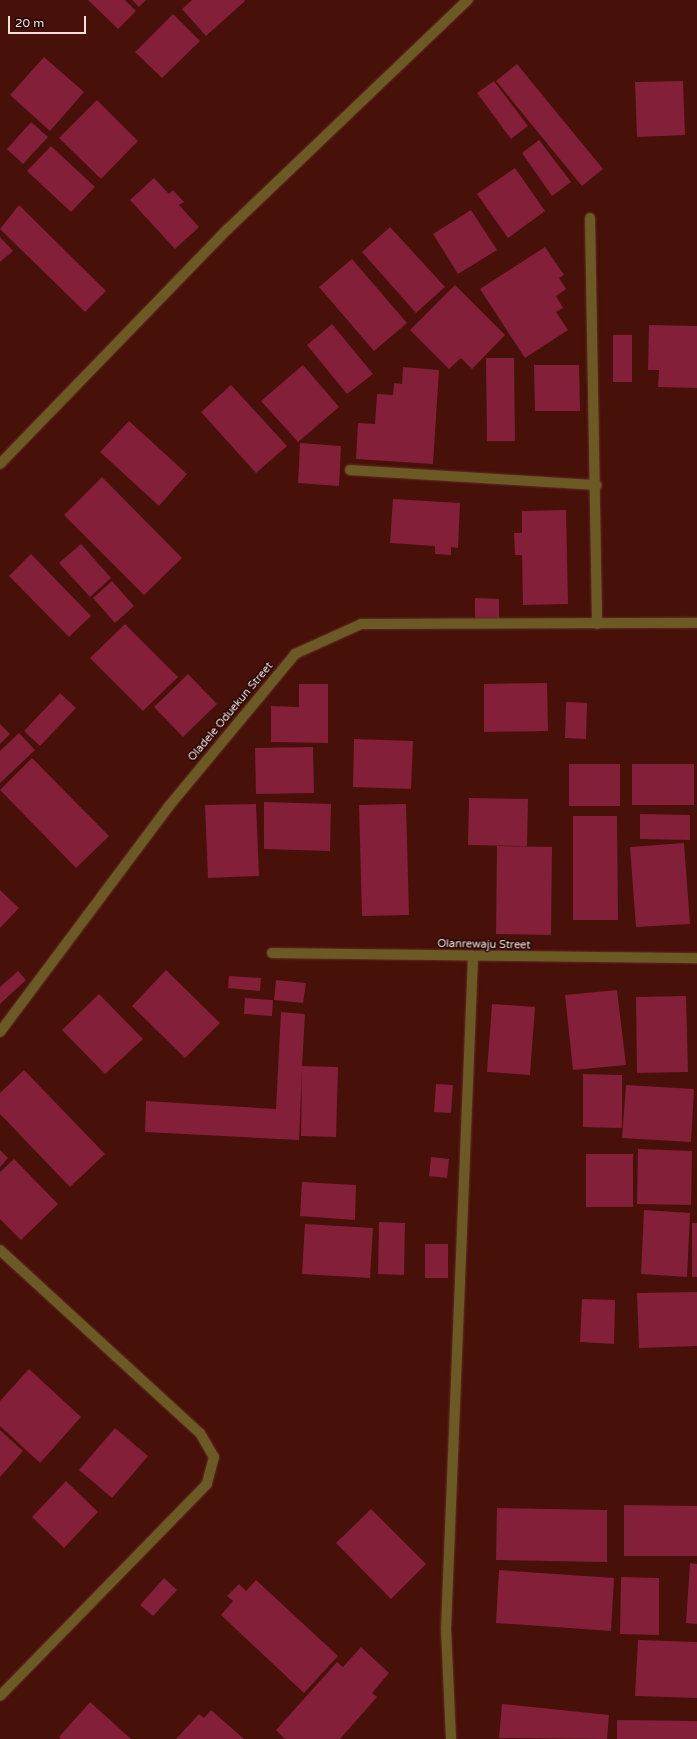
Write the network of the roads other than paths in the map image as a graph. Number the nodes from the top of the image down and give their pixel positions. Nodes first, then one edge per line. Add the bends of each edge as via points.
1 (468, 0) edge
2 (590, 218) dead end
3 (0, 464) edge
4 (350, 470) dead end
5 (597, 485) junction
6 (697, 623) edge
7 (597, 624) junction
8 (272, 953) dead end
9 (473, 957) junction
10 (697, 958) edge
11 (0, 1032) edge
12 (0, 1250) edge
13 (0, 1696) edge
14 (451, 1739) edge

1 - 3 street via 228,229
2 - 5 street
4 - 5 street
5 - 7 street
6 - 7 street, Oladele Oduekun Street
7 - 11 street, Oladele Oduekun Street via 465,621 361,624 295,654 169,806
8 - 9 street, Olanrewaju Street
9 - 10 street, Olanrewaju Street
9 - 14 street via 446,1629
12 - 13 street via 200,1433 214,1457 207,1484

